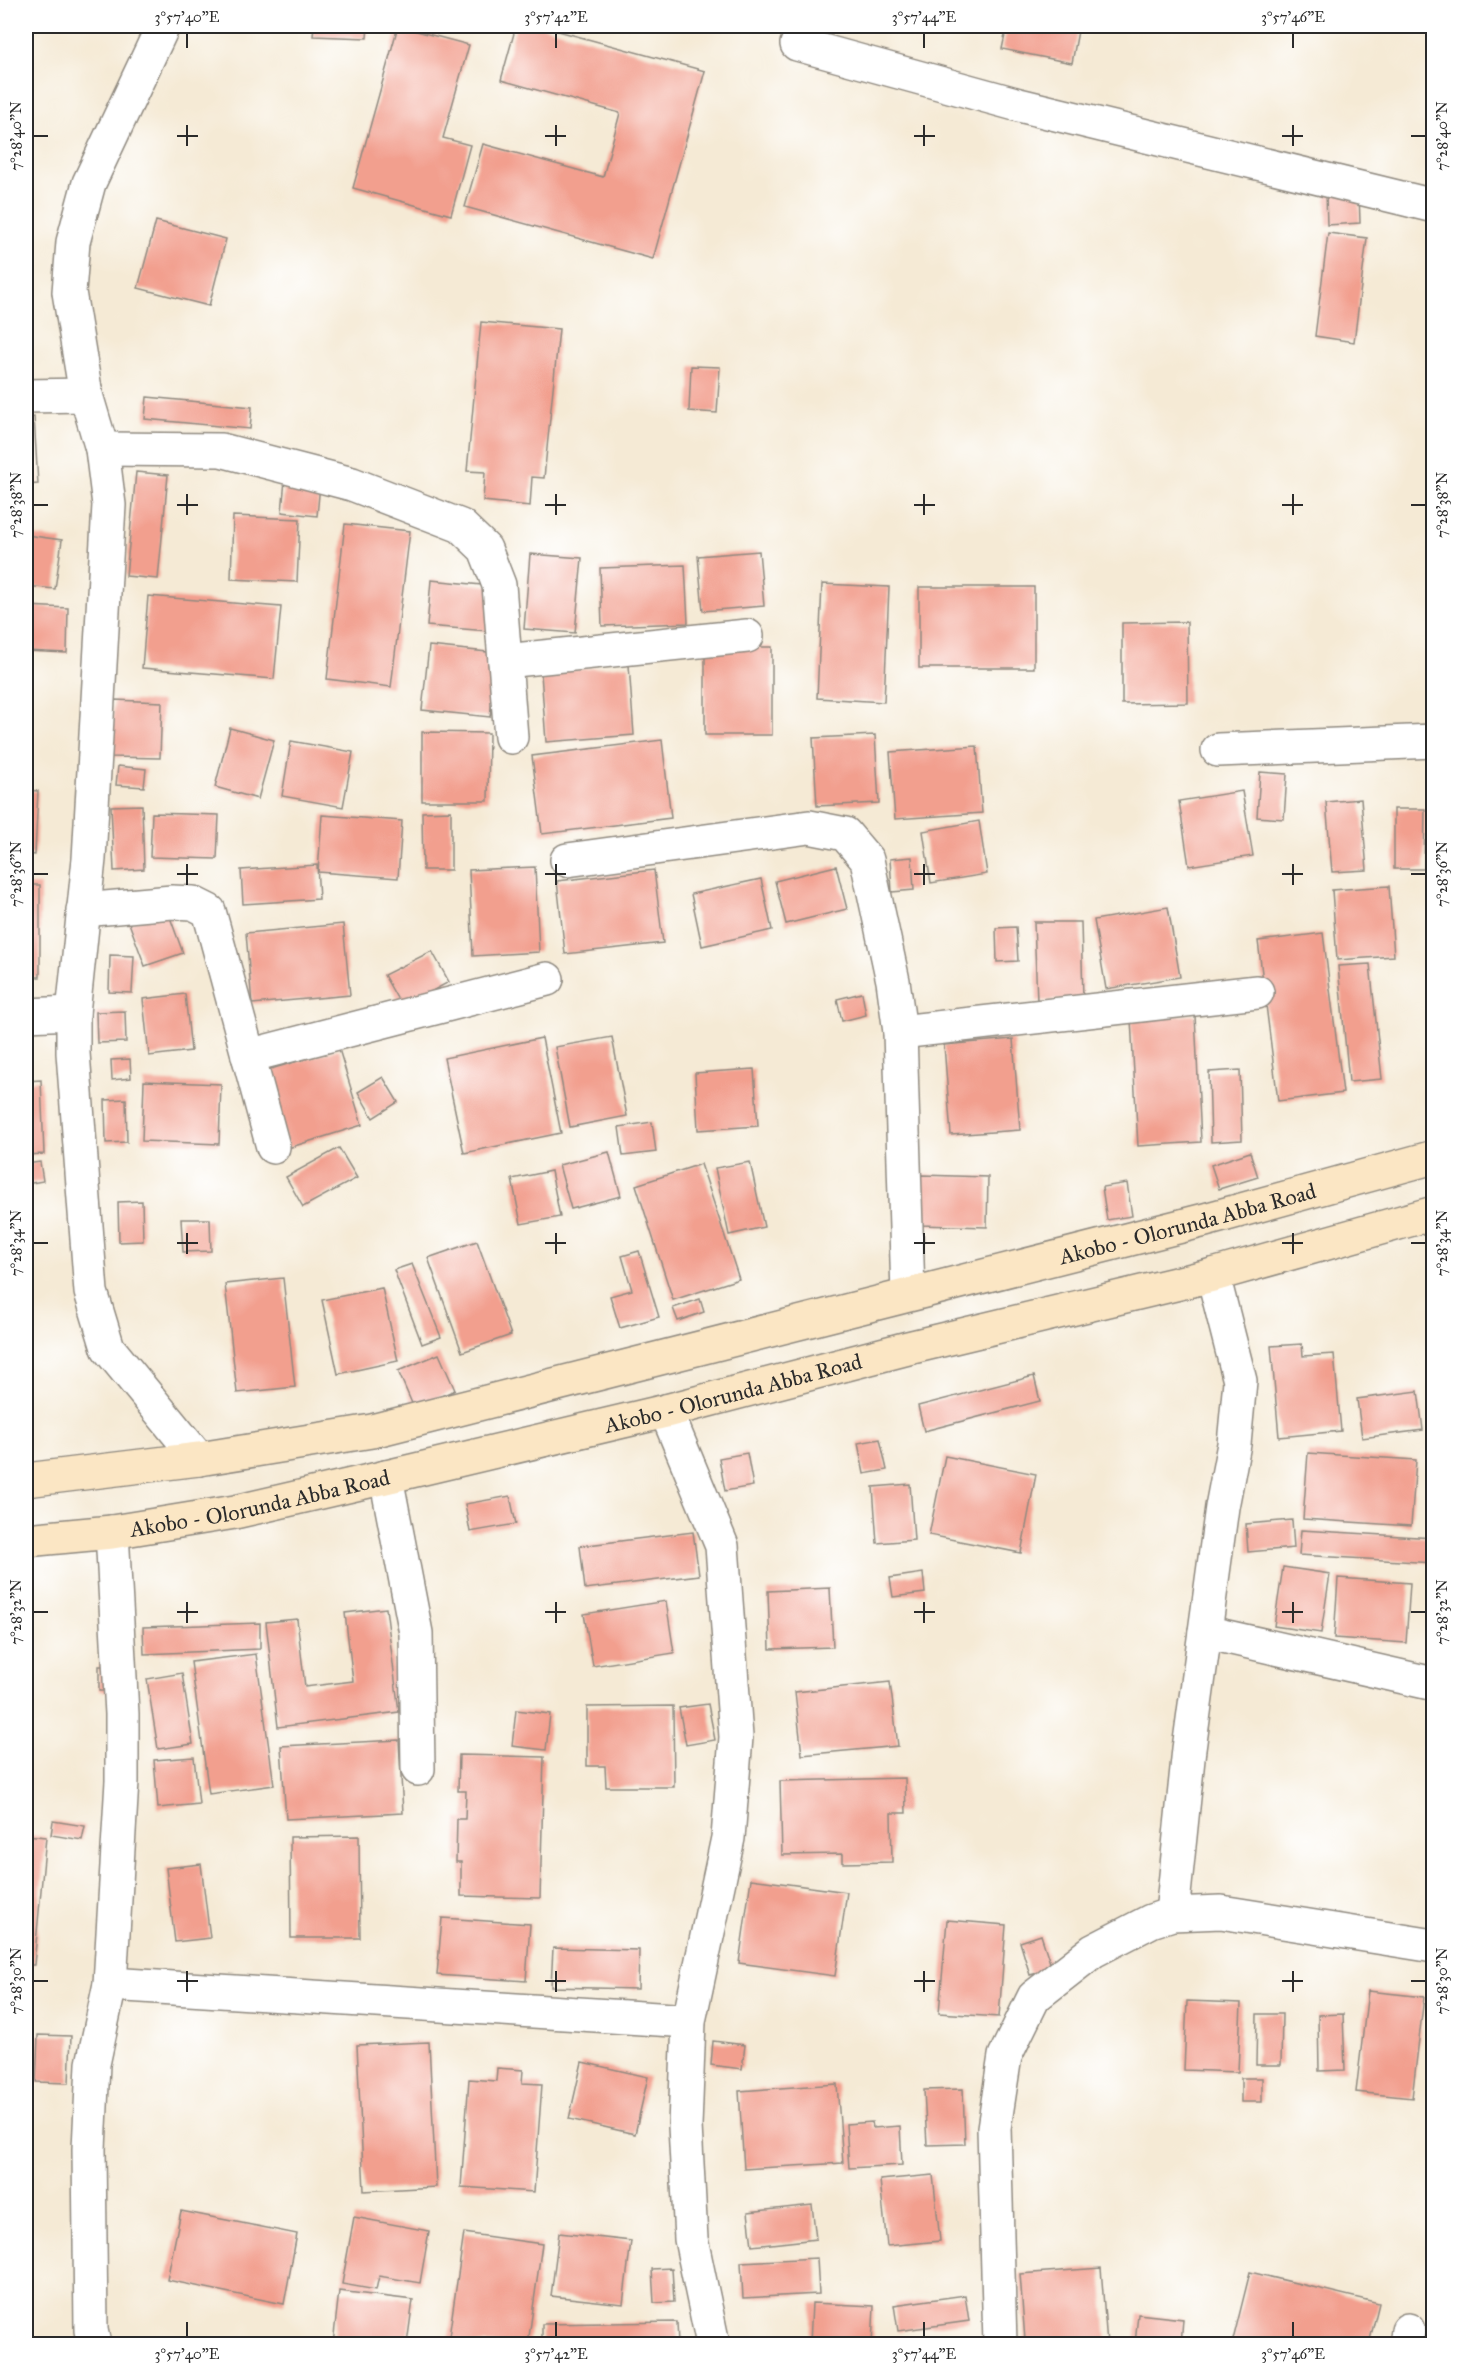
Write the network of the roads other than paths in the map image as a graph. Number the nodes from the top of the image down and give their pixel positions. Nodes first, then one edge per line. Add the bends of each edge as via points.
1 (163, 26) edge
2 (797, 44) dead end
3 (1434, 206) edge
4 (86, 395) junction
5 (26, 396) edge
6 (102, 449) junction
7 (747, 636) dead end
8 (505, 661) junction
9 (511, 737) dead end
10 (1434, 741) edge
11 (1218, 750) dead end
12 (567, 860) dead end
13 (83, 910) junction
14 (548, 980) dead end
15 (1257, 992) dead end
16 (73, 1013) junction
17 (26, 1015) edge
18 (900, 1032) junction
19 (248, 1056) junction
20 (273, 1147) dead end
21 (1434, 1157) edge
22 (1434, 1213) edge
23 (1213, 1275) junction
24 (908, 1294) junction
25 (666, 1411) junction
26 (199, 1459) junction
27 (386, 1477) junction
28 (26, 1480) edge
29 (112, 1532) junction
30 (26, 1540) edge
31 (1205, 1632) junction
32 (1434, 1684) edge
33 (418, 1769) dead end
34 (1172, 1914) junction
35 (1434, 1946) edge
36 (110, 1984) junction
37 (689, 2021) junction
38 (94, 2344) edge
39 (713, 2344) edge
40 (999, 2344) edge

1 - 4 street via 89,183 73,242 69,292
2 - 3 street via 1019,105
4 - 5 street
4 - 6 street
6 - 8 street via 221,450 352,484 461,526 485,549 499,585
6 - 13 street via 108,505
7 - 8 street
8 - 9 street
10 - 11 street
12 - 18 street via 809,827 845,834 867,860
13 - 16 street
13 - 19 street via 171,902 193,903 209,911
14 - 19 street
15 - 18 street
16 - 17 street
16 - 26 street via 91,1292 108,1348
18 - 24 street
19 - 20 street
21 - 24 main road, Akobo - Olorunda Abba Road via 1205,1220
22 - 23 main road, Akobo - Olorunda Abba Road
23 - 25 main road, Akobo - Olorunda Abba Road
23 - 31 street via 1240,1382
24 - 26 main road, Akobo - Olorunda Abba Road via 372,1431
25 - 27 main road, Akobo - Olorunda Abba Road
25 - 37 street via 722,1546 736,1737 728,1838
26 - 28 main road, Akobo - Olorunda Abba Road
27 - 29 main road, Akobo - Olorunda Abba Road via 235,1512
27 - 33 street via 416,1633
29 - 30 main road, Akobo - Olorunda Abba Road
29 - 36 street via 122,1781
31 - 32 street
31 - 34 street
34 - 35 street via 1221,1912
34 - 40 street via 1093,1951 1034,1997 1005,2056 994,2128
36 - 37 street
36 - 38 street via 93,2064 90,2139
37 - 39 street via 685,2126 691,2238

